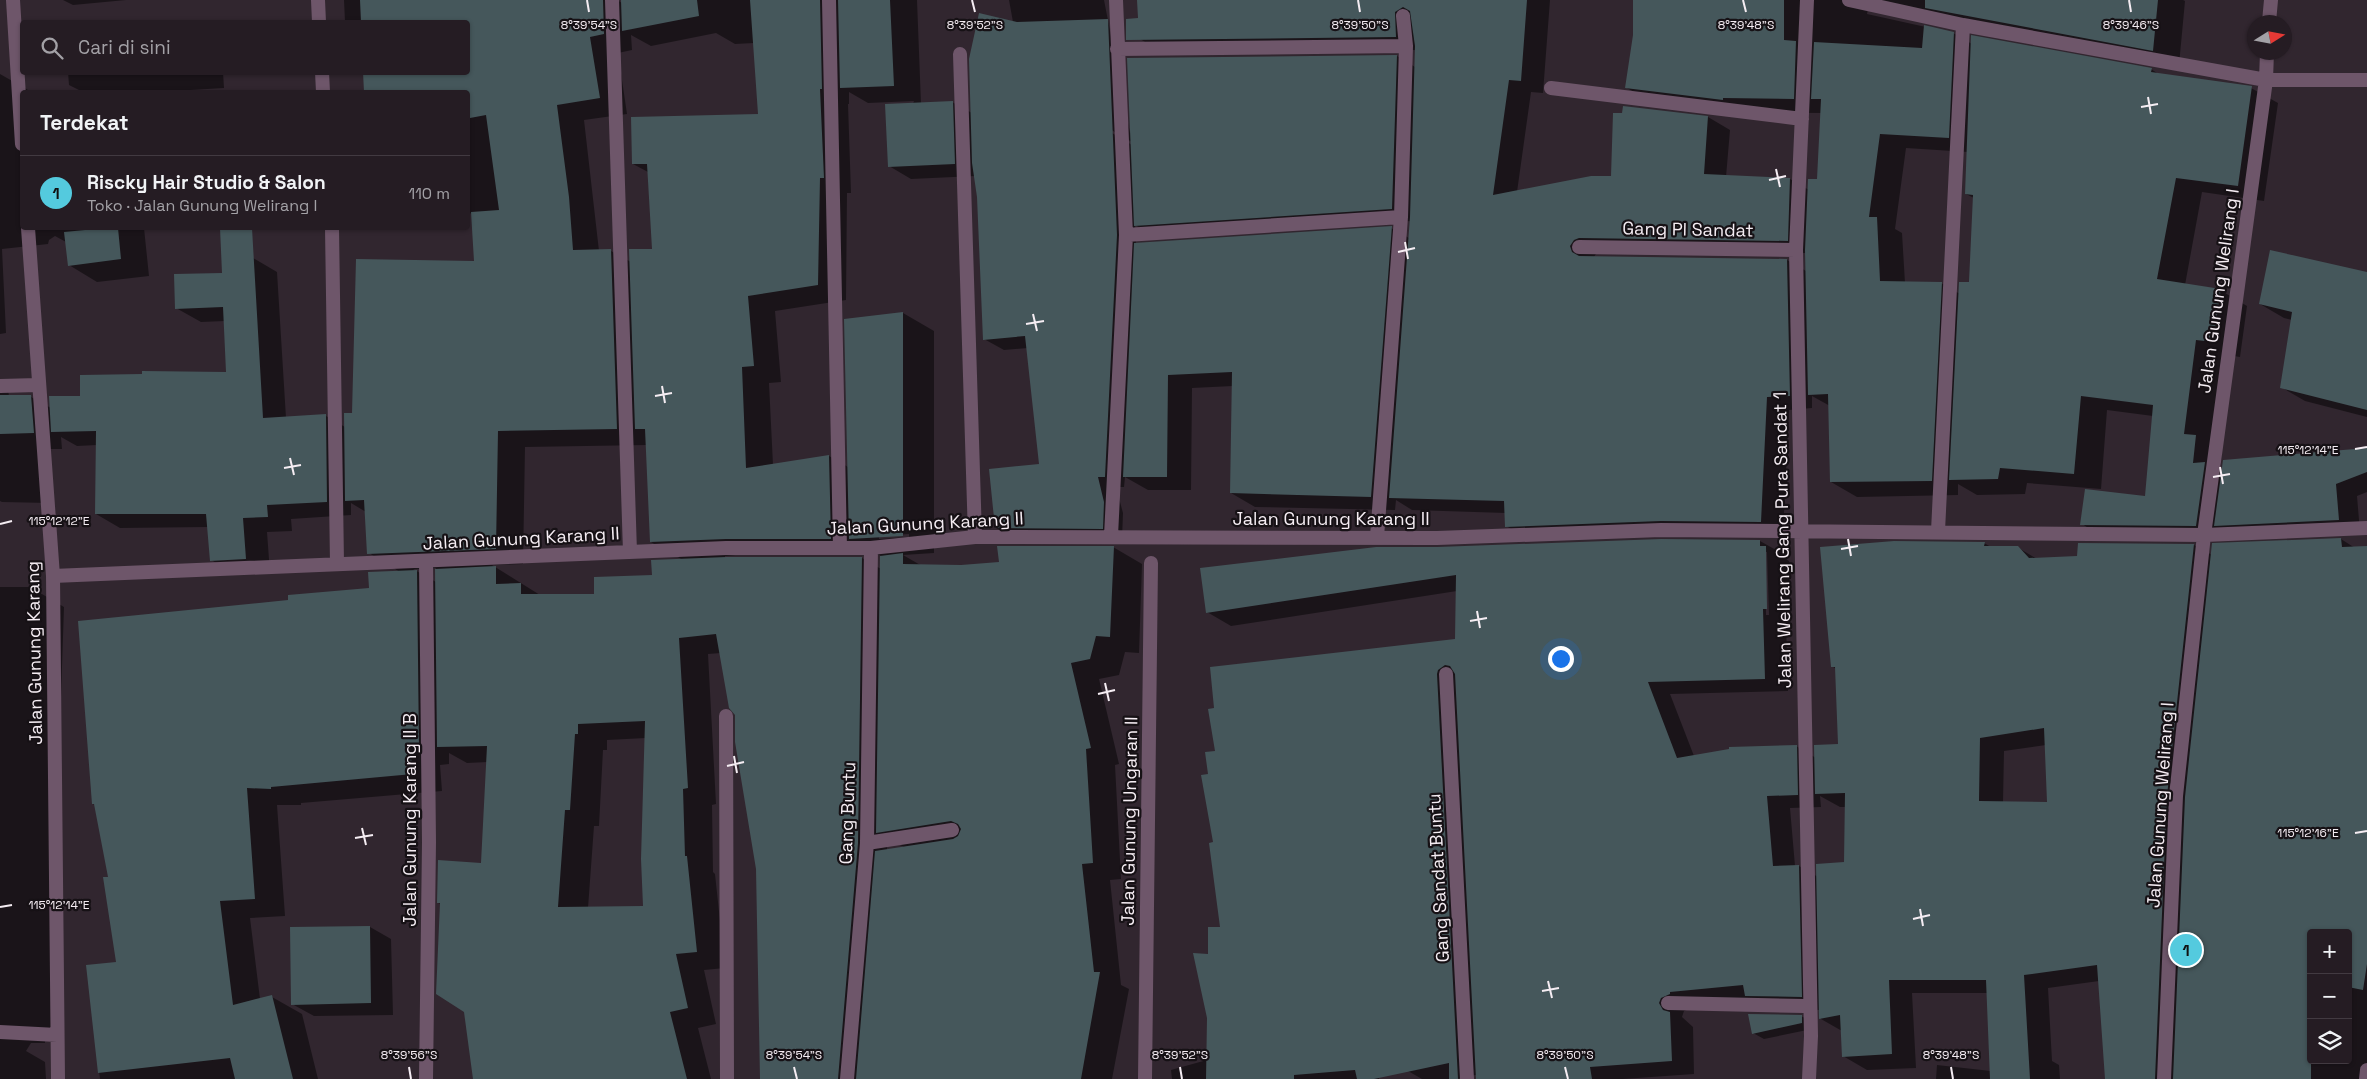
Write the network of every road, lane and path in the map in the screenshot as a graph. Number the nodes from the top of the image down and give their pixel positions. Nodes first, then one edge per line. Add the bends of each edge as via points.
1 (13, 0) edge
2 (318, 0) edge
3 (612, 0) edge
4 (829, 0) edge
5 (1116, 0) edge
6 (1807, 0) edge
7 (1849, 0) edge
8 (2271, 0) edge
9 (2270, 15) edge
10 (1403, 16) dead end
11 (319, 20) edge
12 (1964, 25) junction
13 (1406, 46) junction
14 (1117, 48) junction
15 (960, 54) dead end
16 (2267, 60) edge
17 (322, 75) edge
18 (2266, 80) junction
19 (2367, 80) edge
20 (1551, 88) dead end
21 (324, 90) edge
22 (20, 112) edge
23 (1802, 119) junction
24 (1401, 217) junction
25 (28, 230) edge
26 (332, 230) edge
27 (1126, 235) junction
28 (1579, 247) dead end
29 (1796, 250) junction
30 (38, 385) junction
31 (0, 386) edge
32 (2367, 528) edge
33 (1800, 530) junction
34 (1938, 531) junction
35 (2204, 535) junction
36 (1111, 536) junction
37 (975, 537) junction
38 (1377, 537) junction
39 (840, 548) junction
40 (871, 548) junction
41 (630, 552) junction
42 (426, 561) junction
43 (1151, 562) dead end
44 (337, 563) junction
45 (53, 576) junction
46 (1446, 674) dead end
47 (726, 716) dead end
48 (952, 830) dead end
49 (867, 843) junction
50 (1668, 1003) dead end
51 (1804, 1006) dead end
52 (0, 1032) edge
53 (57, 1035) junction
54 (2367, 1070) edge
55 (58, 1079) edge
56 (426, 1079) edge
57 (727, 1079) edge
58 (847, 1079) edge
59 (1145, 1079) edge
60 (1468, 1079) edge
61 (1808, 1079) edge
62 (2164, 1079) edge
63 (2366, 1079) edge

1 - 22 street
2 - 11 street
3 - 41 street
4 - 39 street
5 - 14 street
6 - 23 street, Jalan Welirang Gang Pura Sandat 1
7 - 12 street
8 - 9 street
10 - 13 street
12 - 18 street
12 - 34 street
13 - 14 street
13 - 24 street
14 - 27 street
15 - 37 street
16 - 18 street, Jalan Gunung Welirang I
17 - 21 street
18 - 19 street
18 - 35 street, Jalan Gunung Welirang I
20 - 23 street
23 - 29 street, Jalan Welirang Gang Pura Sandat 1
24 - 27 street
24 - 38 street
25 - 30 street, Jalan Gunung Karang
26 - 44 street
27 - 36 street
28 - 29 street, Gang Pl Sandat
29 - 33 street, Jalan Welirang Gang Pura Sandat 1
30 - 31 street
30 - 45 street, Jalan Gunung Karang
32 - 35 street
33 - 34 street
33 - 38 street, Jalan Gunung Karang II
33 - 61 street, Jalan Welirang Gang Pura Sandat 1 via 1811,1036
34 - 35 street
35 - 62 street, Jalan Gunung Welirang I via 2176,796
36 - 37 street, Jalan Gunung Karang II
36 - 38 street, Jalan Gunung Karang II
37 - 40 street, Jalan Gunung Karang II
39 - 40 street, Jalan Gunung Karang II
39 - 41 street, Jalan Gunung Karang II
40 - 49 street, Gang Buntu
41 - 42 street, Jalan Gunung Karang II
42 - 44 street, Jalan Gunung Karang II
42 - 56 street, Jalan Gunung Karang II B via 429,842
43 - 59 street, Jalan Gunung Ungaran II
44 - 45 street, Jalan Gunung Karang II
45 - 53 street, Jalan Gunung Karang
46 - 60 street, Gang Sandat Buntu
47 - 57 street
48 - 49 street
49 - 58 street, Gang Buntu
50 - 51 street
52 - 53 street
53 - 55 street, Jalan Gunung Karang
54 - 63 street

